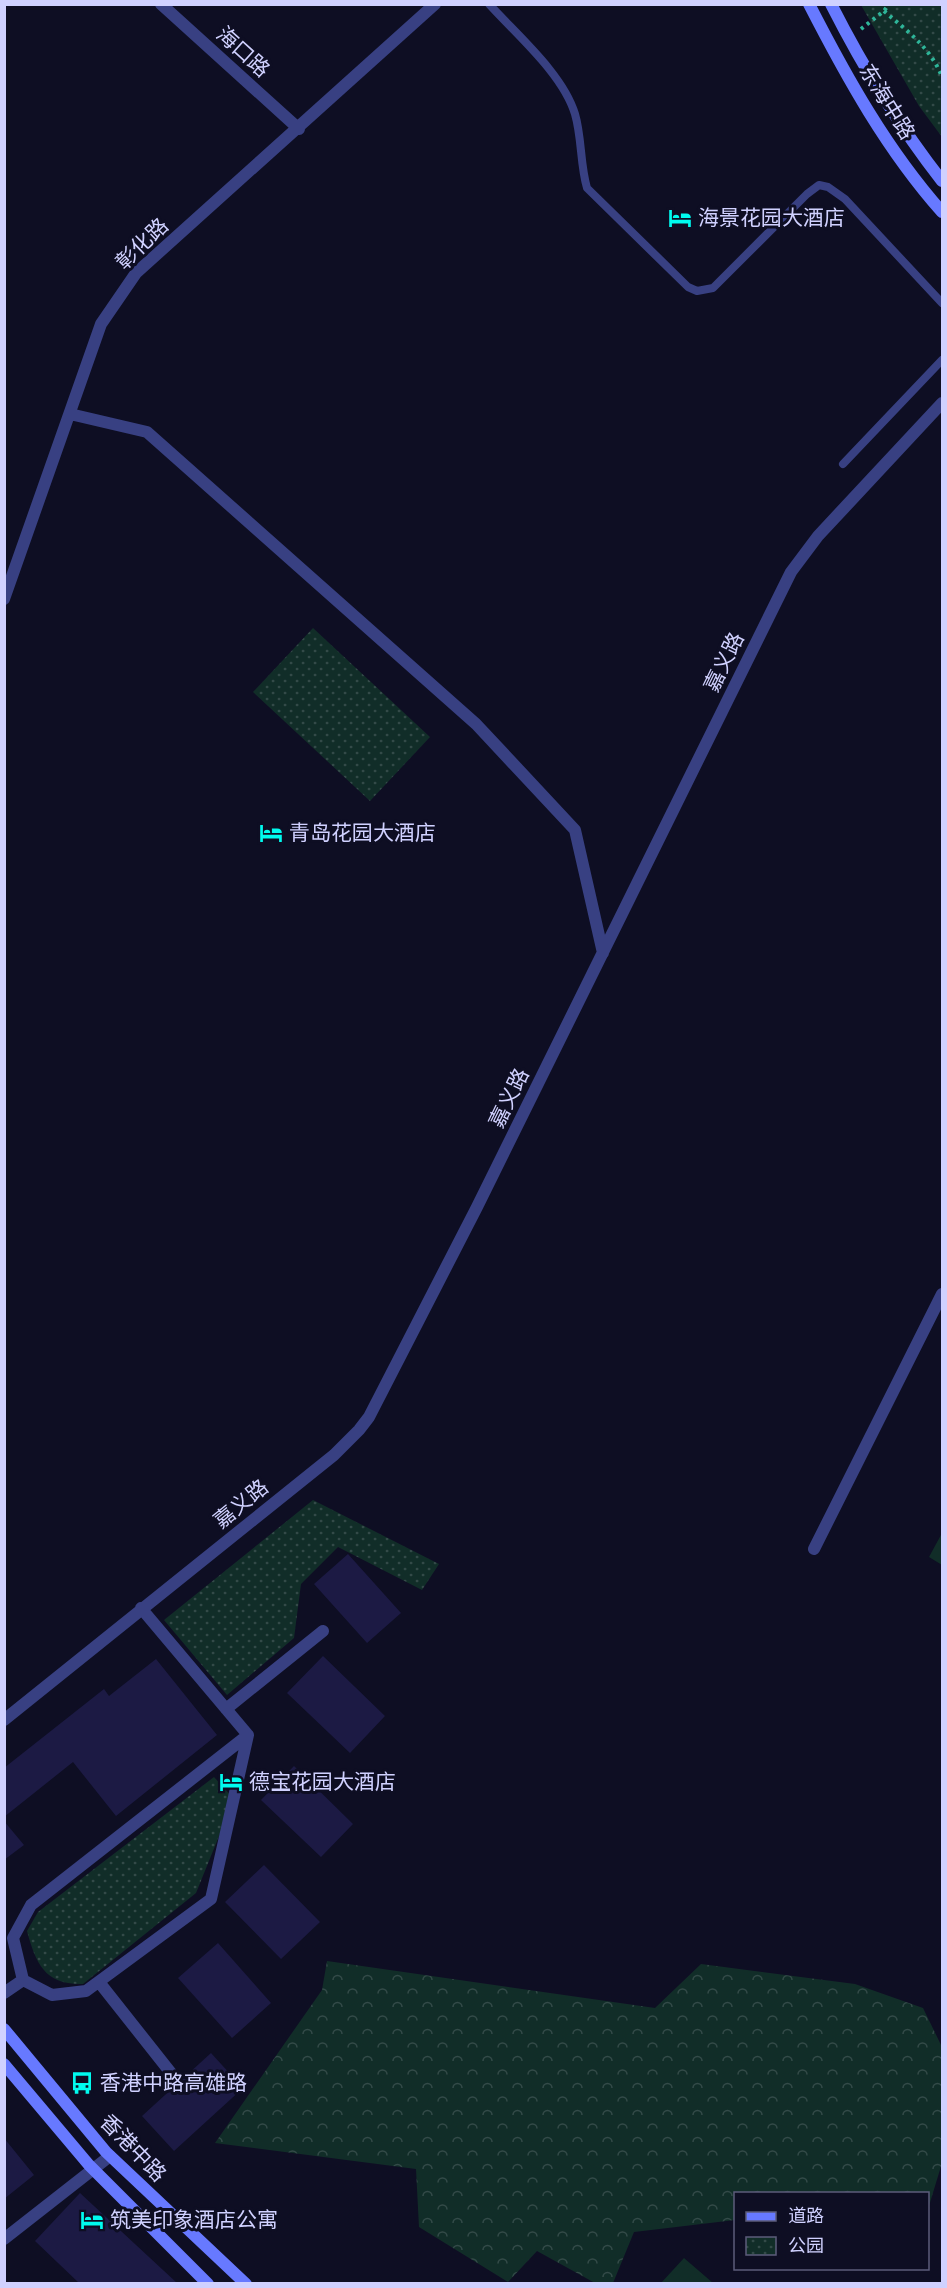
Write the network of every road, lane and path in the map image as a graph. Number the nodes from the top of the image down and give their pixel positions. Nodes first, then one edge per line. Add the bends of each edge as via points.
1 (161, 4) edge
2 (435, 4) edge
3 (489, 4) edge
4 (809, 4) edge
5 (831, 4) edge
6 (890, 4) edge
7 (884, 11) junction
8 (849, 39) junction
9 (942, 77) edge
10 (299, 129) junction
11 (942, 181) edge
12 (942, 212) edge
13 (942, 303) edge
14 (942, 360) edge
15 (942, 403) edge
16 (70, 414) junction
17 (843, 464) dead end
18 (4, 599) edge
19 (603, 954) junction
20 (942, 1294) edge
21 (814, 1549) dead end
22 (141, 1608) junction
23 (323, 1631) dead end
24 (226, 1709) junction
25 (4, 1720) edge
26 (248, 1735) junction
27 (23, 1980) junction
28 (99, 1982) junction
29 (4, 1993) edge
30 (4, 2029) edge
31 (4, 2064) edge
32 (171, 2073) dead end
33 (110, 2156) junction
34 (92, 2169) junction
35 (4, 2239) edge
36 (203, 2281) edge
37 (246, 2283) edge

1 - 10 street, 海口路
2 - 10 street, 彰化路
3 - 13 lane via 566,93 576,115 587,188 688,287 697,291 713,288 819,185 845,199
4 - 12 main road, 东海中路 via 862,103
5 - 8 main road, 东海中路
6 - 7 path
7 - 8 path
7 - 9 path via 923,45
8 - 11 main road, 东海中路 via 881,96
10 - 16 street, 彰化路 via 136,273 101,324
14 - 17 lane
15 - 19 street, 嘉义路 via 818,536 790,572
16 - 18 street, 彰化路
16 - 19 street via 147,432 476,724 575,830
19 - 22 street, 嘉义路 via 360,1430 334,1455
20 - 21 street
22 - 24 street
22 - 25 street, 嘉义路
23 - 24 street
24 - 26 street
26 - 27 street via 31,1905 13,1938
26 - 28 street via 211,1899
27 - 28 street via 52,1995 86,1991
27 - 29 street
28 - 32 street
30 - 33 main road, 香港中路
31 - 34 main road, 香港中路
33 - 34 street
33 - 37 main road, 香港中路
34 - 35 street
34 - 36 main road, 香港中路

